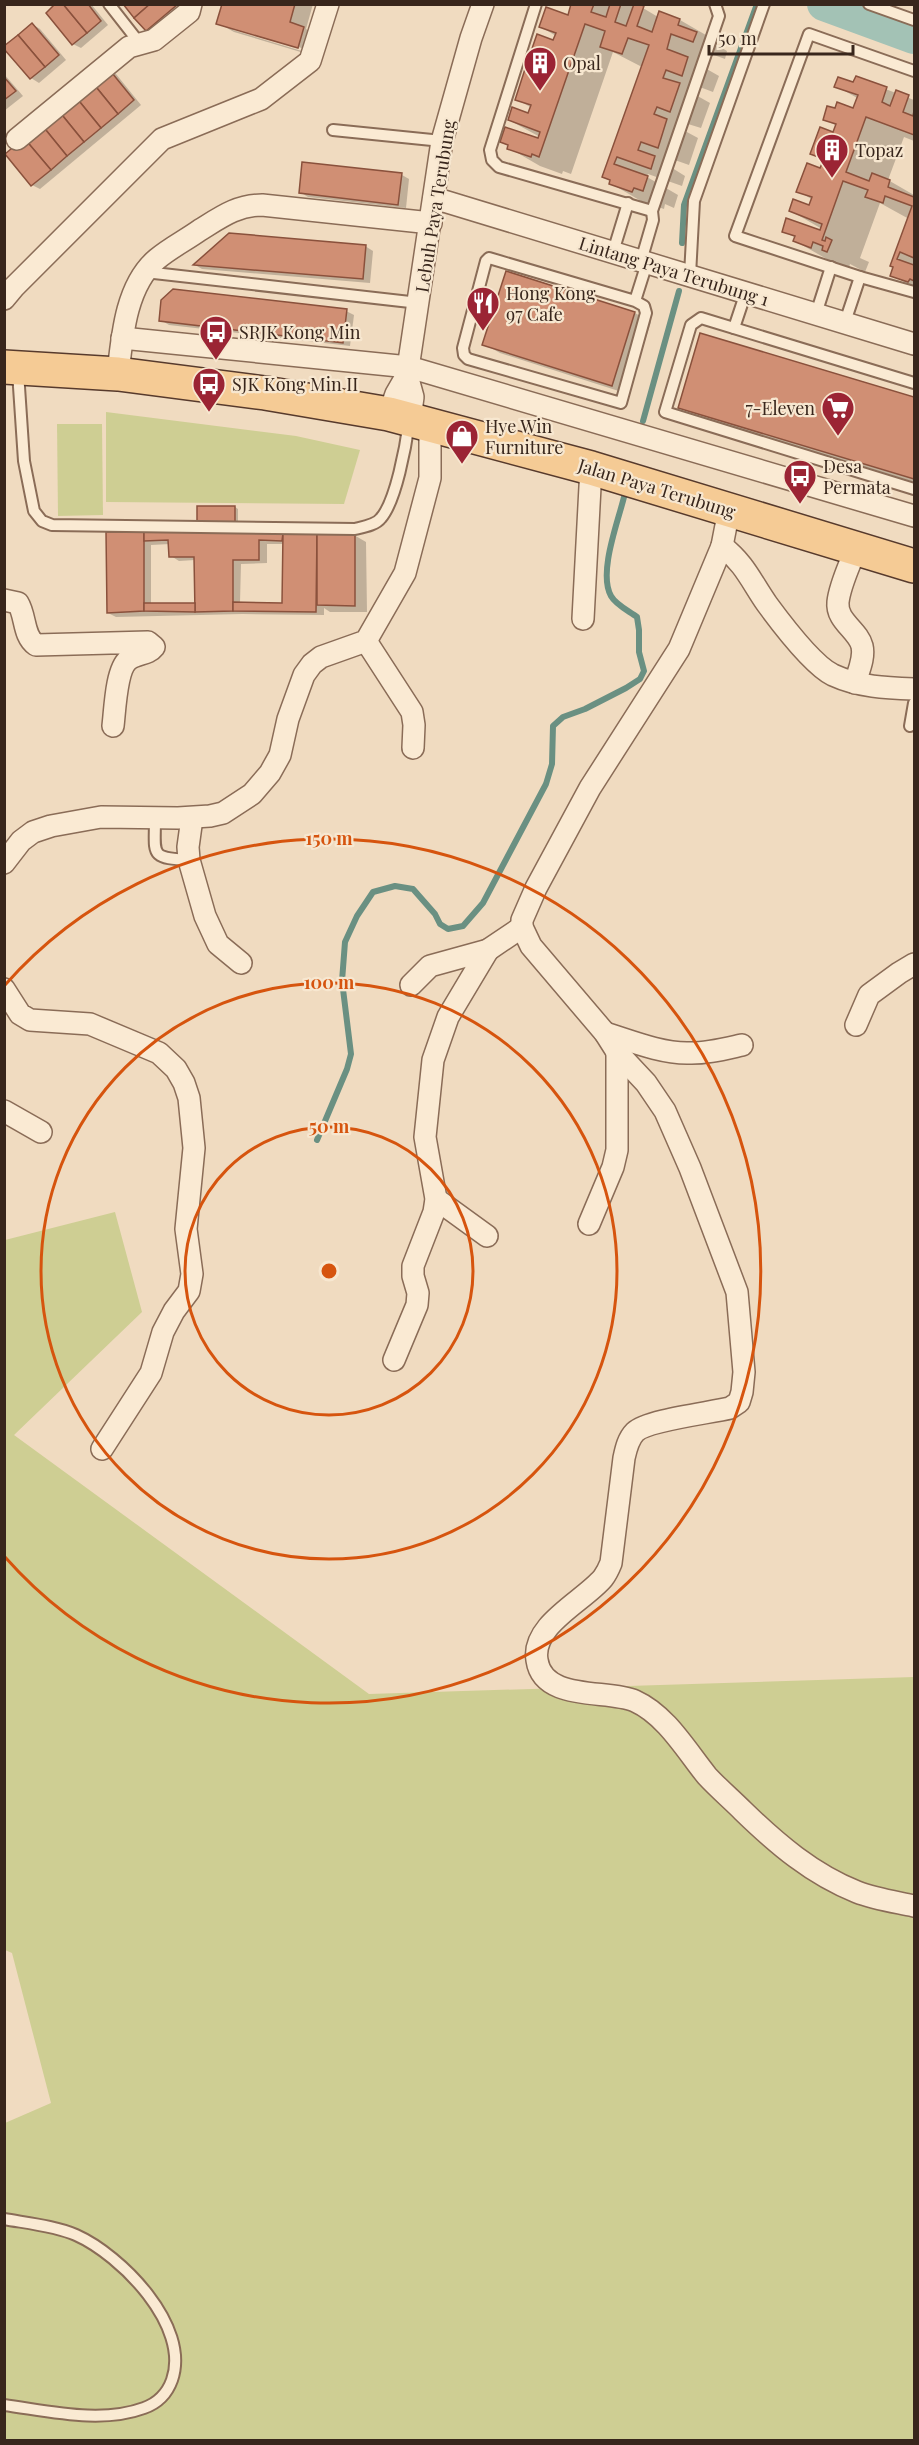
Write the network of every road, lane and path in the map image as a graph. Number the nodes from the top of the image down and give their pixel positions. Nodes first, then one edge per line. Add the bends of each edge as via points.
1 (109, 4) edge
2 (192, 4) edge
3 (328, 4) edge
4 (483, 4) edge
5 (536, 4) edge
6 (715, 4) edge
7 (764, 4) edge
8 (869, 4) edge
9 (915, 20) edge
10 (141, 45) junction
11 (915, 71) edge
12 (333, 130) dead end
13 (17, 139) dead end
14 (442, 141) junction
15 (435, 198) junction
16 (628, 203) junction
17 (652, 211) junction
18 (431, 223) junction
19 (612, 252) junction
20 (644, 262) junction
21 (831, 267) junction
22 (145, 272) junction
23 (690, 275) junction
24 (860, 277) junction
25 (746, 292) junction
26 (915, 292) edge
27 (4, 299) edge
28 (635, 301) junction
29 (419, 303) junction
30 (816, 314) junction
31 (845, 322) junction
32 (734, 328) junction
33 (122, 338) junction
34 (915, 344) edge
35 (11, 367) edge
36 (408, 371) junction
37 (118, 374) junction
38 (915, 383) edge
39 (617, 416) junction
40 (410, 419) junction
41 (591, 468) junction
42 (915, 489) edge
43 (729, 510) junction
44 (915, 516) edge
45 (722, 546) junction
46 (856, 548) junction
47 (915, 566) edge
48 (4, 600) edge
49 (583, 619) dead end
50 (366, 641) junction
51 (855, 683) junction
52 (915, 689) edge
53 (915, 703) edge
54 (113, 726) dead end
55 (910, 726) dead end
56 (413, 748) dead end
57 (155, 818) junction
58 (192, 818) junction
59 (189, 860) junction
60 (4, 863) edge
61 (522, 927) junction
62 (488, 950) junction
63 (241, 963) dead end
64 (915, 964) edge
65 (411, 986) dead end
66 (4, 989) edge
67 (856, 1024) dead end
68 (605, 1033) junction
69 (742, 1045) dead end
70 (617, 1052) junction
71 (4, 1111) edge
72 (41, 1132) dead end
73 (436, 1199) junction
74 (589, 1224) dead end
75 (487, 1236) dead end
76 (394, 1359) dead end
77 (102, 1449) dead end
78 (915, 1906) edge
79 (4, 2219) edge
80 (4, 2405) edge

1 - 10 lane
2 - 10 street via 189,12 154,40
3 - 27 street via 310,61 261,99 162,139
4 - 14 street, Lebuh Paya Terubung
5 - 16 lane via 490,150 492,160 499,167
6 - 17 lane via 719,16
7 - 23 lane via 694,201
8 - 9 lane
10 - 13 street via 129,47
11 - 21 lane via 809,34 735,236
12 - 14 lane
14 - 15 street, Lebuh Paya Terubung
15 - 18 street, Lebuh Paya Terubung
15 - 19 street, Lintang Paya Terubung 1
16 - 17 lane
16 - 19 lane
17 - 20 lane
18 - 22 street via 250,205 226,213 157,259
18 - 29 street, Lebuh Paya Terubung
19 - 20 street, Lintang Paya Terubung 1
20 - 23 street, Lintang Paya Terubung 1
20 - 28 lane
21 - 24 lane
21 - 30 lane
22 - 29 lane
22 - 33 street via 135,288
23 - 25 street, Lintang Paya Terubung 1
24 - 26 lane
24 - 31 lane
25 - 30 street, Lintang Paya Terubung 1
25 - 32 lane
28 - 39 lane via 644,306 646,313
28 - 39 lane via 489,258 463,348 468,359
29 - 36 street, Lebuh Paya Terubung
30 - 31 street, Lintang Paya Terubung 1
31 - 34 street, Lintang Paya Terubung 1
32 - 38 lane
32 - 42 lane via 701,318 691,325 665,412
33 - 36 street
33 - 37 street
35 - 37 main road, Jalan Paya Terubung
35 - 40 lane via 34,511 52,525 355,529 367,526 381,519 389,502 402,463
36 - 39 street
36 - 40 street, Lebuh Paya Terubung via 396,394
37 - 40 main road, Jalan Paya Terubung via 265,393
39 - 44 street
40 - 41 main road, Jalan Paya Terubung
40 - 50 street via 430,478 405,573
41 - 43 main road, Jalan Paya Terubung
41 - 49 street
43 - 45 street
43 - 46 main road, Jalan Paya Terubung
45 - 51 street via 738,558 767,603 814,660 831,674
45 - 61 street via 679,649 590,788 536,888
46 - 47 main road, Jalan Paya Terubung
46 - 51 street via 838,603 844,621 862,646
48 - 54 street via 18,603 27,635 36,645 148,642 154,646 126,661 120,673
50 - 56 street via 412,712
50 - 58 street via 312,664 296,697 280,755 252,794 224,813
51 - 52 street
53 - 55 lane
57 - 58 street
57 - 59 lane via 158,855
57 - 60 street via 101,817 51,826 21,841
58 - 59 street
59 - 63 street via 211,932 218,944
61 - 62 street
61 - 68 street via 531,946
62 - 65 street via 430,966
62 - 73 street via 448,1017 433,1060 425,1137
64 - 67 street via 869,995
66 - 77 street via 20,1014 30,1020 90,1024 159,1053 176,1069 189,1098 194,1148 186,1229 192,1274 189,1291 163,1332 151,1373
68 - 69 street via 685,1053
68 - 70 street
70 - 74 street via 617,1150
70 - 78 street via 665,1111 720,1245 737,1292 742,1392 739,1402 730,1408 636,1431 624,1458 611,1563 594,1587 550,1623 536,1658 538,1666 558,1686 578,1693 615,1694 652,1710 709,1778 810,1869 858,1892
71 - 72 street
73 - 75 street
73 - 76 street via 413,1266 417,1305
79 - 80 lane via 75,2235 121,2265 161,2313 175,2358 169,2388 161,2399 146,2408 85,2416

